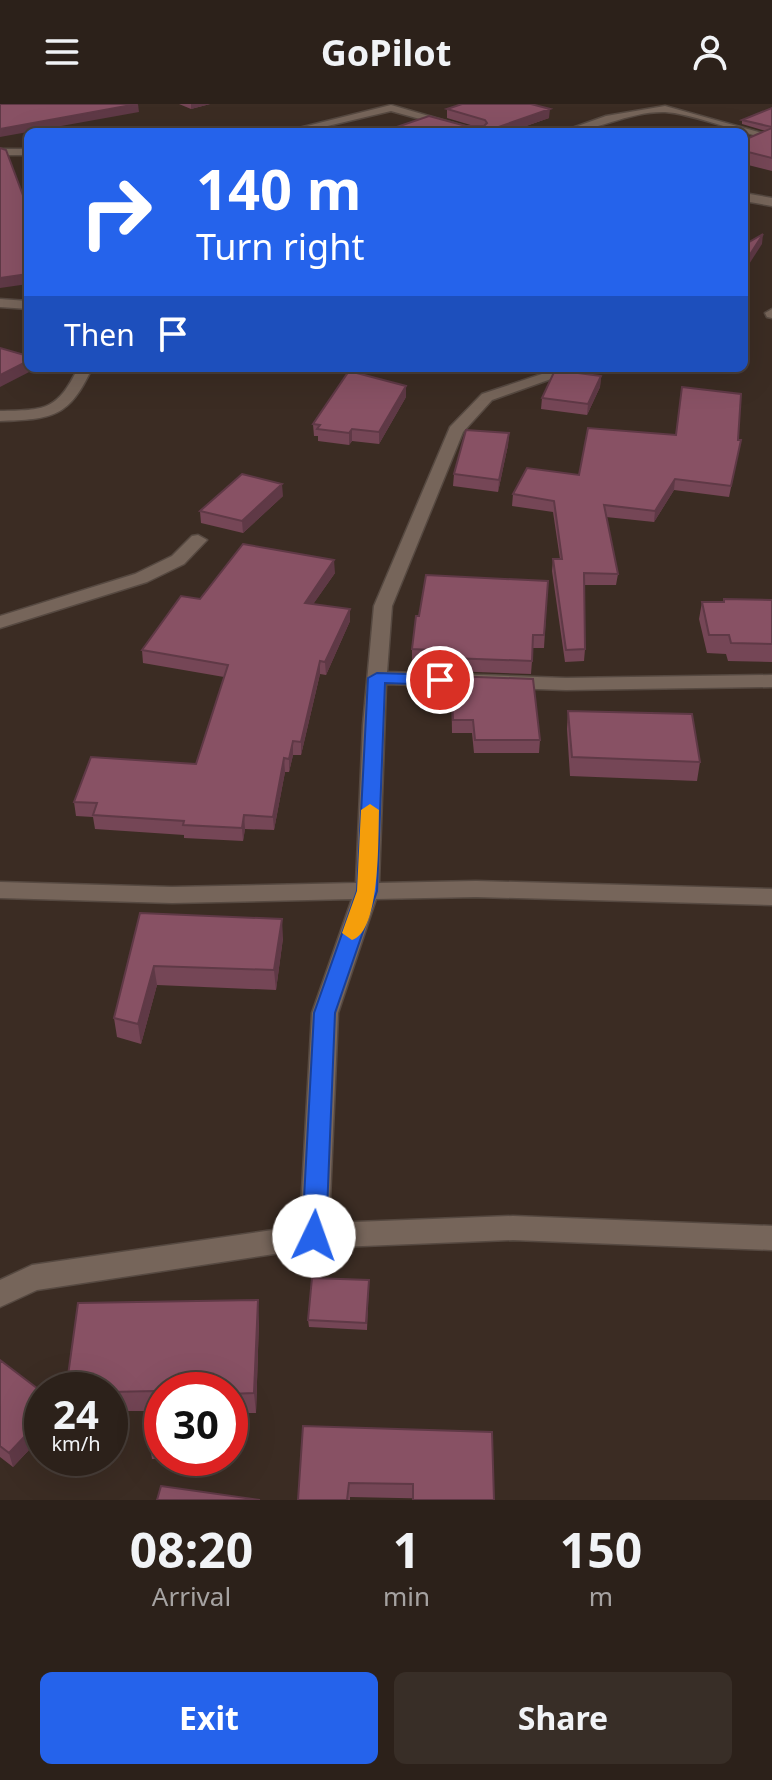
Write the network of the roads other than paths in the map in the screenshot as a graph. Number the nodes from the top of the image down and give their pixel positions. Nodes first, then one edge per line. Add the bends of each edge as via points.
1 (392, 106) edge
2 (304, 128) edge
3 (466, 128) edge
4 (579, 128) edge
5 (738, 128) edge
6 (748, 131) edge
7 (761, 134) edge
8 (0, 145) edge
9 (0, 152) edge
10 (14, 152) junction
11 (24, 152) edge
12 (748, 198) edge
13 (772, 202) edge
14 (0, 303) edge
15 (24, 305) edge
16 (83, 372) edge
17 (563, 372) edge
18 (0, 416) edge
19 (198, 540) dead end
20 (0, 622) edge
21 (377, 678) junction
22 (772, 681) edge
23 (0, 890) edge
24 (367, 891) junction
25 (772, 897) edge
26 (314, 1236) junction
27 (772, 1238) edge
28 (0, 1294) edge

1 - 2 street
1 - 3 street
4 - 5 street via 665,109
6 - 7 street
8 - 10 street
9 - 10 street
10 - 11 street
12 - 13 street
14 - 15 street
16 - 18 street via 64,407 45,415
17 - 21 street via 487,397 456,430 383,606
19 - 20 street via 178,560 141,578
21 - 22 street via 566,684
21 - 24 street
23 - 24 street via 172,895
24 - 25 street
24 - 26 street via 325,1013
26 - 27 street via 513,1228
26 - 28 street via 32,1278

